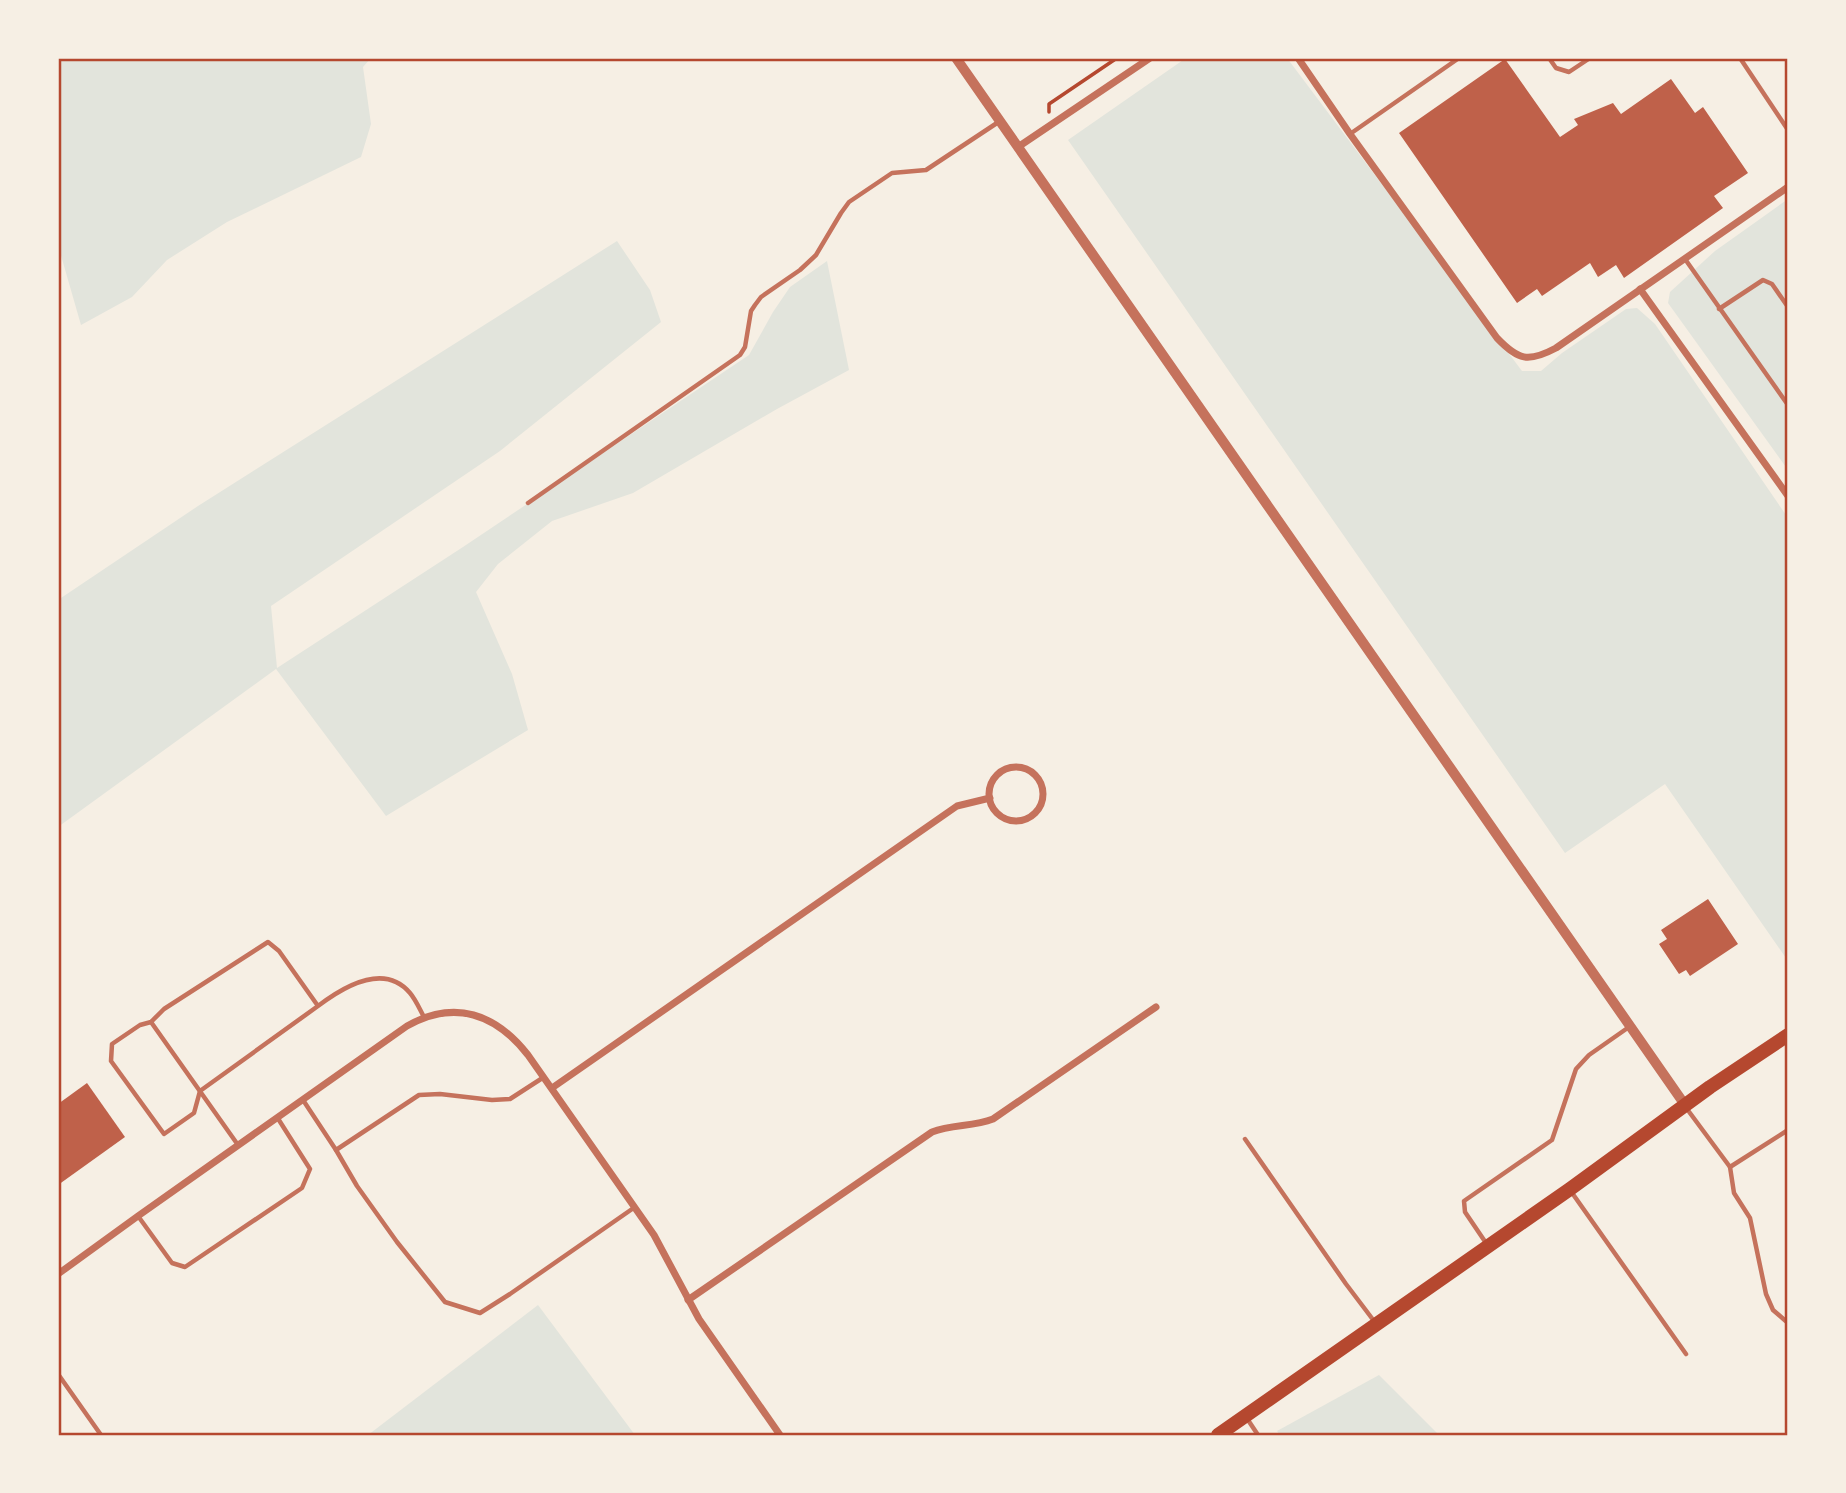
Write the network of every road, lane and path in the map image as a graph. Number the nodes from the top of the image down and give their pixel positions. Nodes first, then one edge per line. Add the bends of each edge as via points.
1 (956, 58) edge
2 (1117, 58) edge
3 (1150, 58) edge
4 (1298, 58) edge
5 (1459, 58) edge
6 (1549, 58) edge
7 (1590, 58) edge
8 (1740, 58) edge
9 (1048, 110) dead end
10 (1000, 121) junction
11 (1788, 130) edge
12 (1350, 134) junction
13 (1018, 147) junction
14 (1788, 187) edge
15 (1684, 258) junction
16 (1640, 289) junction
17 (1788, 307) edge
18 (1719, 309) junction
19 (1788, 405) edge
20 (1788, 496) edge
21 (528, 503) dead end
22 (990, 798) junction
23 (318, 1006) junction
24 (1156, 1007) dead end
25 (425, 1017) junction
26 (151, 1022) junction
27 (1630, 1026) junction
28 (1788, 1035) edge
29 (544, 1077) junction
30 (552, 1088) junction
31 (200, 1091) junction
32 (303, 1099) junction
33 (1685, 1105) junction
34 (277, 1117) junction
35 (1788, 1130) edge
36 (1245, 1139) dead end
37 (238, 1145) junction
38 (336, 1150) junction
39 (1730, 1167) junction
40 (1570, 1189) junction
41 (635, 1207) junction
42 (138, 1216) junction
43 (1489, 1246) junction
44 (58, 1274) edge
45 (688, 1300) junction
46 (1788, 1323) edge
47 (1377, 1325) junction
48 (1686, 1354) dead end
49 (58, 1374) edge
50 (1245, 1416) junction
51 (101, 1435) edge
52 (780, 1435) edge
53 (1218, 1435) edge
54 (1258, 1435) edge

1 - 10 street
2 - 9 path via 1049,104
3 - 13 street
4 - 12 street
5 - 12 lane
6 - 7 lane via 1556,68 1569,72
8 - 11 lane
10 - 13 street
10 - 21 lane via 926,170 892,173 849,202 816,255 755,305 740,355
12 - 16 street via 1497,338 1515,354 1543,355
13 - 27 street
14 - 15 street
15 - 16 street
15 - 18 lane
16 - 20 street
17 - 18 lane via 1772,284 1763,280
18 - 19 lane
22 - 22 street via 997,814 1022,821 1037,812 1043,795 1032,772 1015,767 999,774
22 - 30 street via 957,806
23 - 25 lane via 364,979 395,981 410,993
23 - 26 lane via 268,942
23 - 31 lane
24 - 45 street via 993,1119 932,1132
25 - 29 street via 453,1013 490,1020 519,1043
25 - 32 street
26 - 31 lane
26 - 31 lane via 112,1044 111,1060 164,1134 194,1113
27 - 33 street
27 - 43 lane via 1576,1069 1552,1140 1464,1201 1465,1212
28 - 33 main road
29 - 30 street
29 - 38 lane via 510,1100 419,1095
30 - 41 street
31 - 37 lane
32 - 34 street
32 - 38 lane
33 - 39 lane
33 - 40 main road
34 - 37 street
34 - 42 lane via 310,1169 302,1188 185,1267 172,1263
35 - 39 lane
36 - 47 lane
37 - 42 street
38 - 41 lane via 357,1186 445,1303 480,1313
39 - 46 lane via 1734,1193 1750,1218 1766,1294 1773,1310
40 - 43 main road
40 - 48 lane
41 - 45 street via 665,1252
42 - 44 street
43 - 47 main road
45 - 52 street
47 - 50 main road
49 - 51 lane
50 - 53 main road
50 - 54 lane

